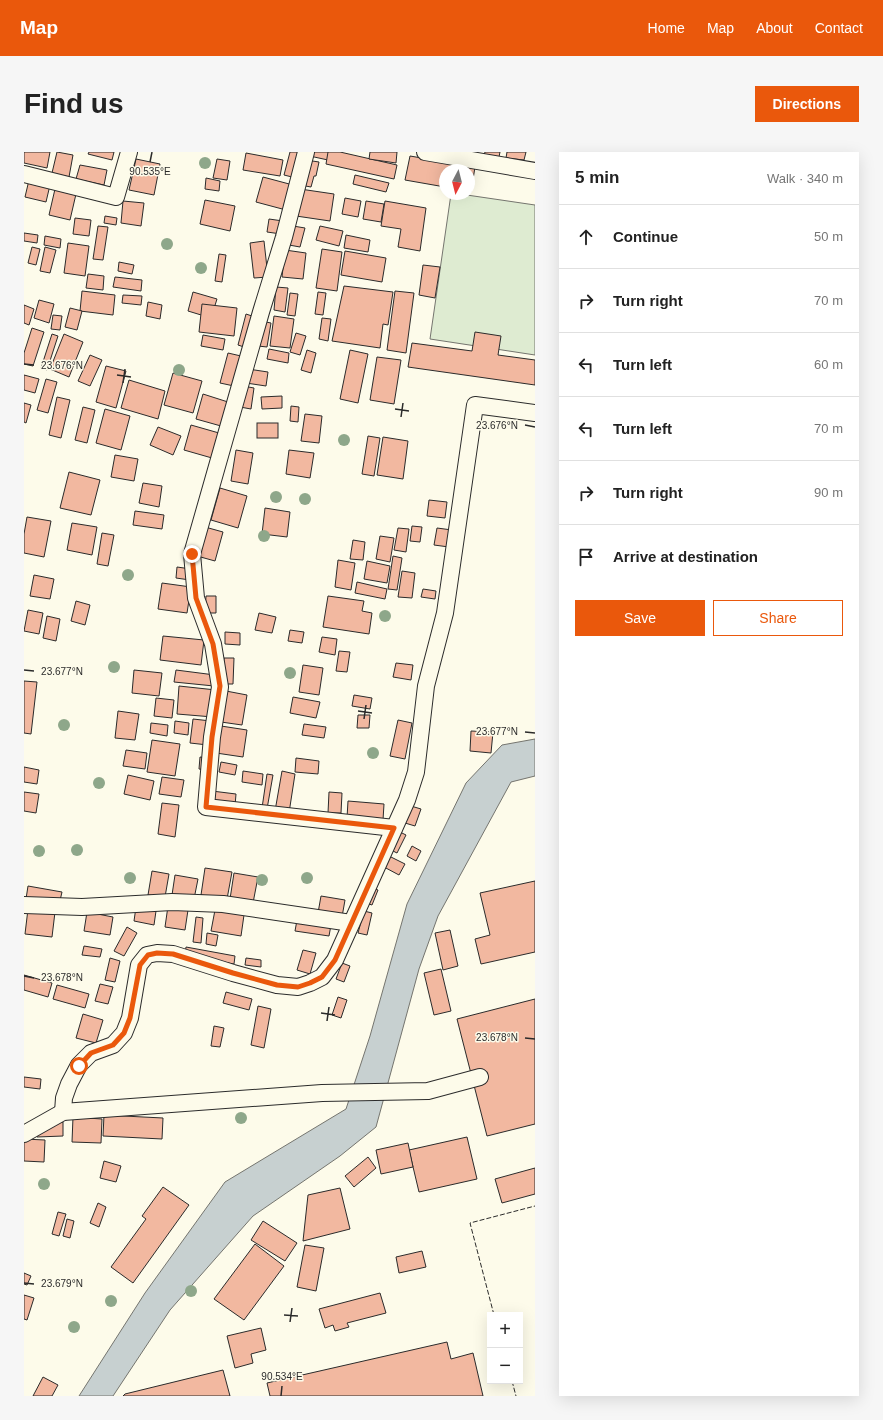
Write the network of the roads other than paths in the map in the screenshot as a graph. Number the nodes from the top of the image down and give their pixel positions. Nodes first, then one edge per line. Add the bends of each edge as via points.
1 (129, 152) edge
2 (306, 152) edge
3 (425, 152) edge
4 (535, 171) edge
5 (24, 174) edge
6 (535, 412) edge
7 (394, 828) junction
8 (24, 905) edge
9 (351, 923) junction
10 (480, 1077) dead end
11 (63, 1112) junction
12 (24, 1134) edge

1 - 5 street via 116,197
2 - 7 street via 284,237 192,554 196,598 213,644 220,686 212,737 206,807
3 - 4 street
6 - 7 street via 475,405 445,613 426,686 416,772
7 - 9 street
8 - 9 street via 82,907 172,902 223,904
9 - 11 street via 335,960 322,977 298,987 277,985 173,954 148,955 140,965 130,1018 124,1033 113,1045 91,1053 79,1066 64,1098
10 - 11 street via 428,1091 322,1093
11 - 12 street

